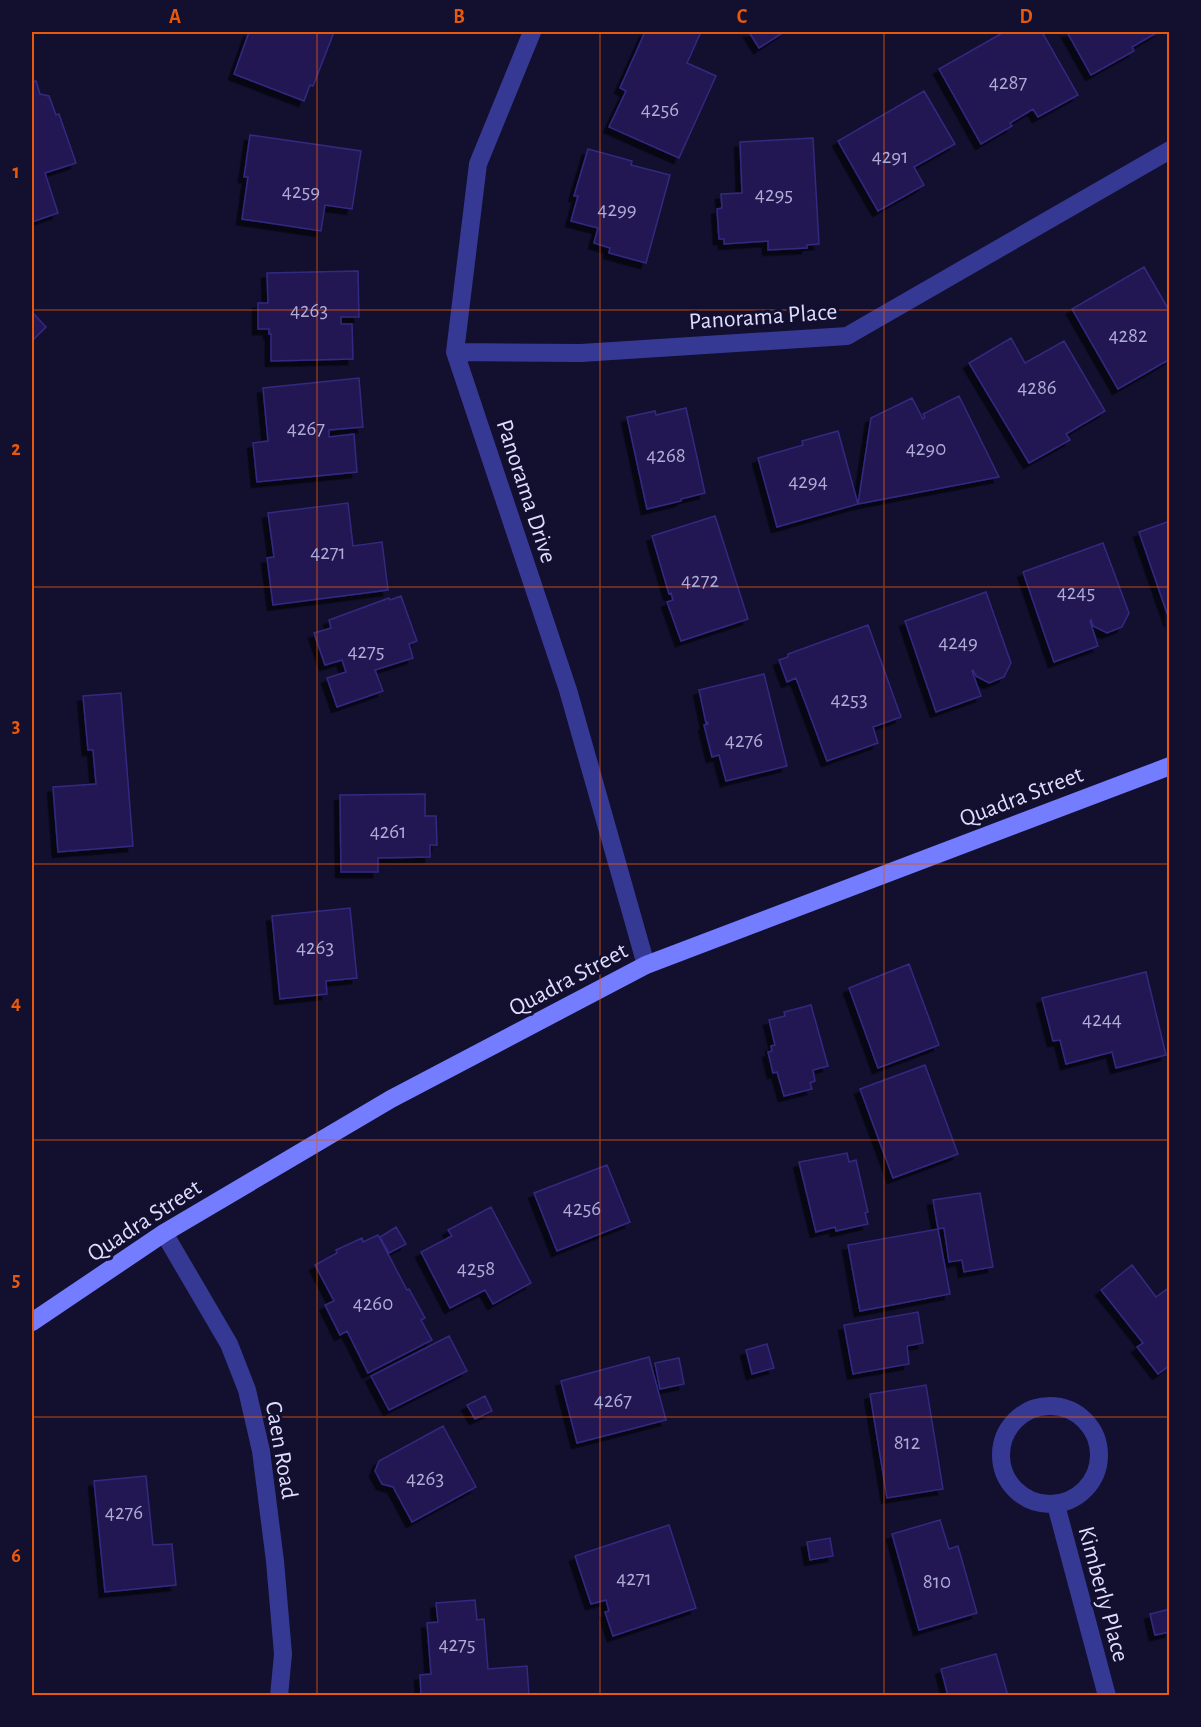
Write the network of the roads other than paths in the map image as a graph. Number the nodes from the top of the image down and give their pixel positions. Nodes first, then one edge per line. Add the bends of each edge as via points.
1 (532, 32) edge
2 (1170, 150) edge
3 (455, 352) junction
4 (1170, 765) edge
5 (646, 965) junction
6 (164, 1233) junction
7 (32, 1322) edge
8 (1056, 1505) junction
9 (279, 1695) edge
10 (1107, 1695) edge

1 - 3 street, Panorama Drive via 478,164
2 - 3 street, Panorama Place via 847,336 581,353
3 - 5 street, Panorama Drive via 568,690
4 - 5 main road, Quadra Street
5 - 6 main road, Quadra Street via 391,1099
6 - 7 main road, Quadra Street
6 - 9 street, Caen Road via 230,1344 247,1390 261,1451 275,1561 283,1654
8 - 8 street, Kimberly Place via 1076,1498 1092,1482 1099,1461 1097,1439 1085,1420 1066,1408 1044,1406 1023,1413 1007,1429 1000,1450 1003,1472 1014,1491 1033,1503
8 - 10 street, Kimberly Place

